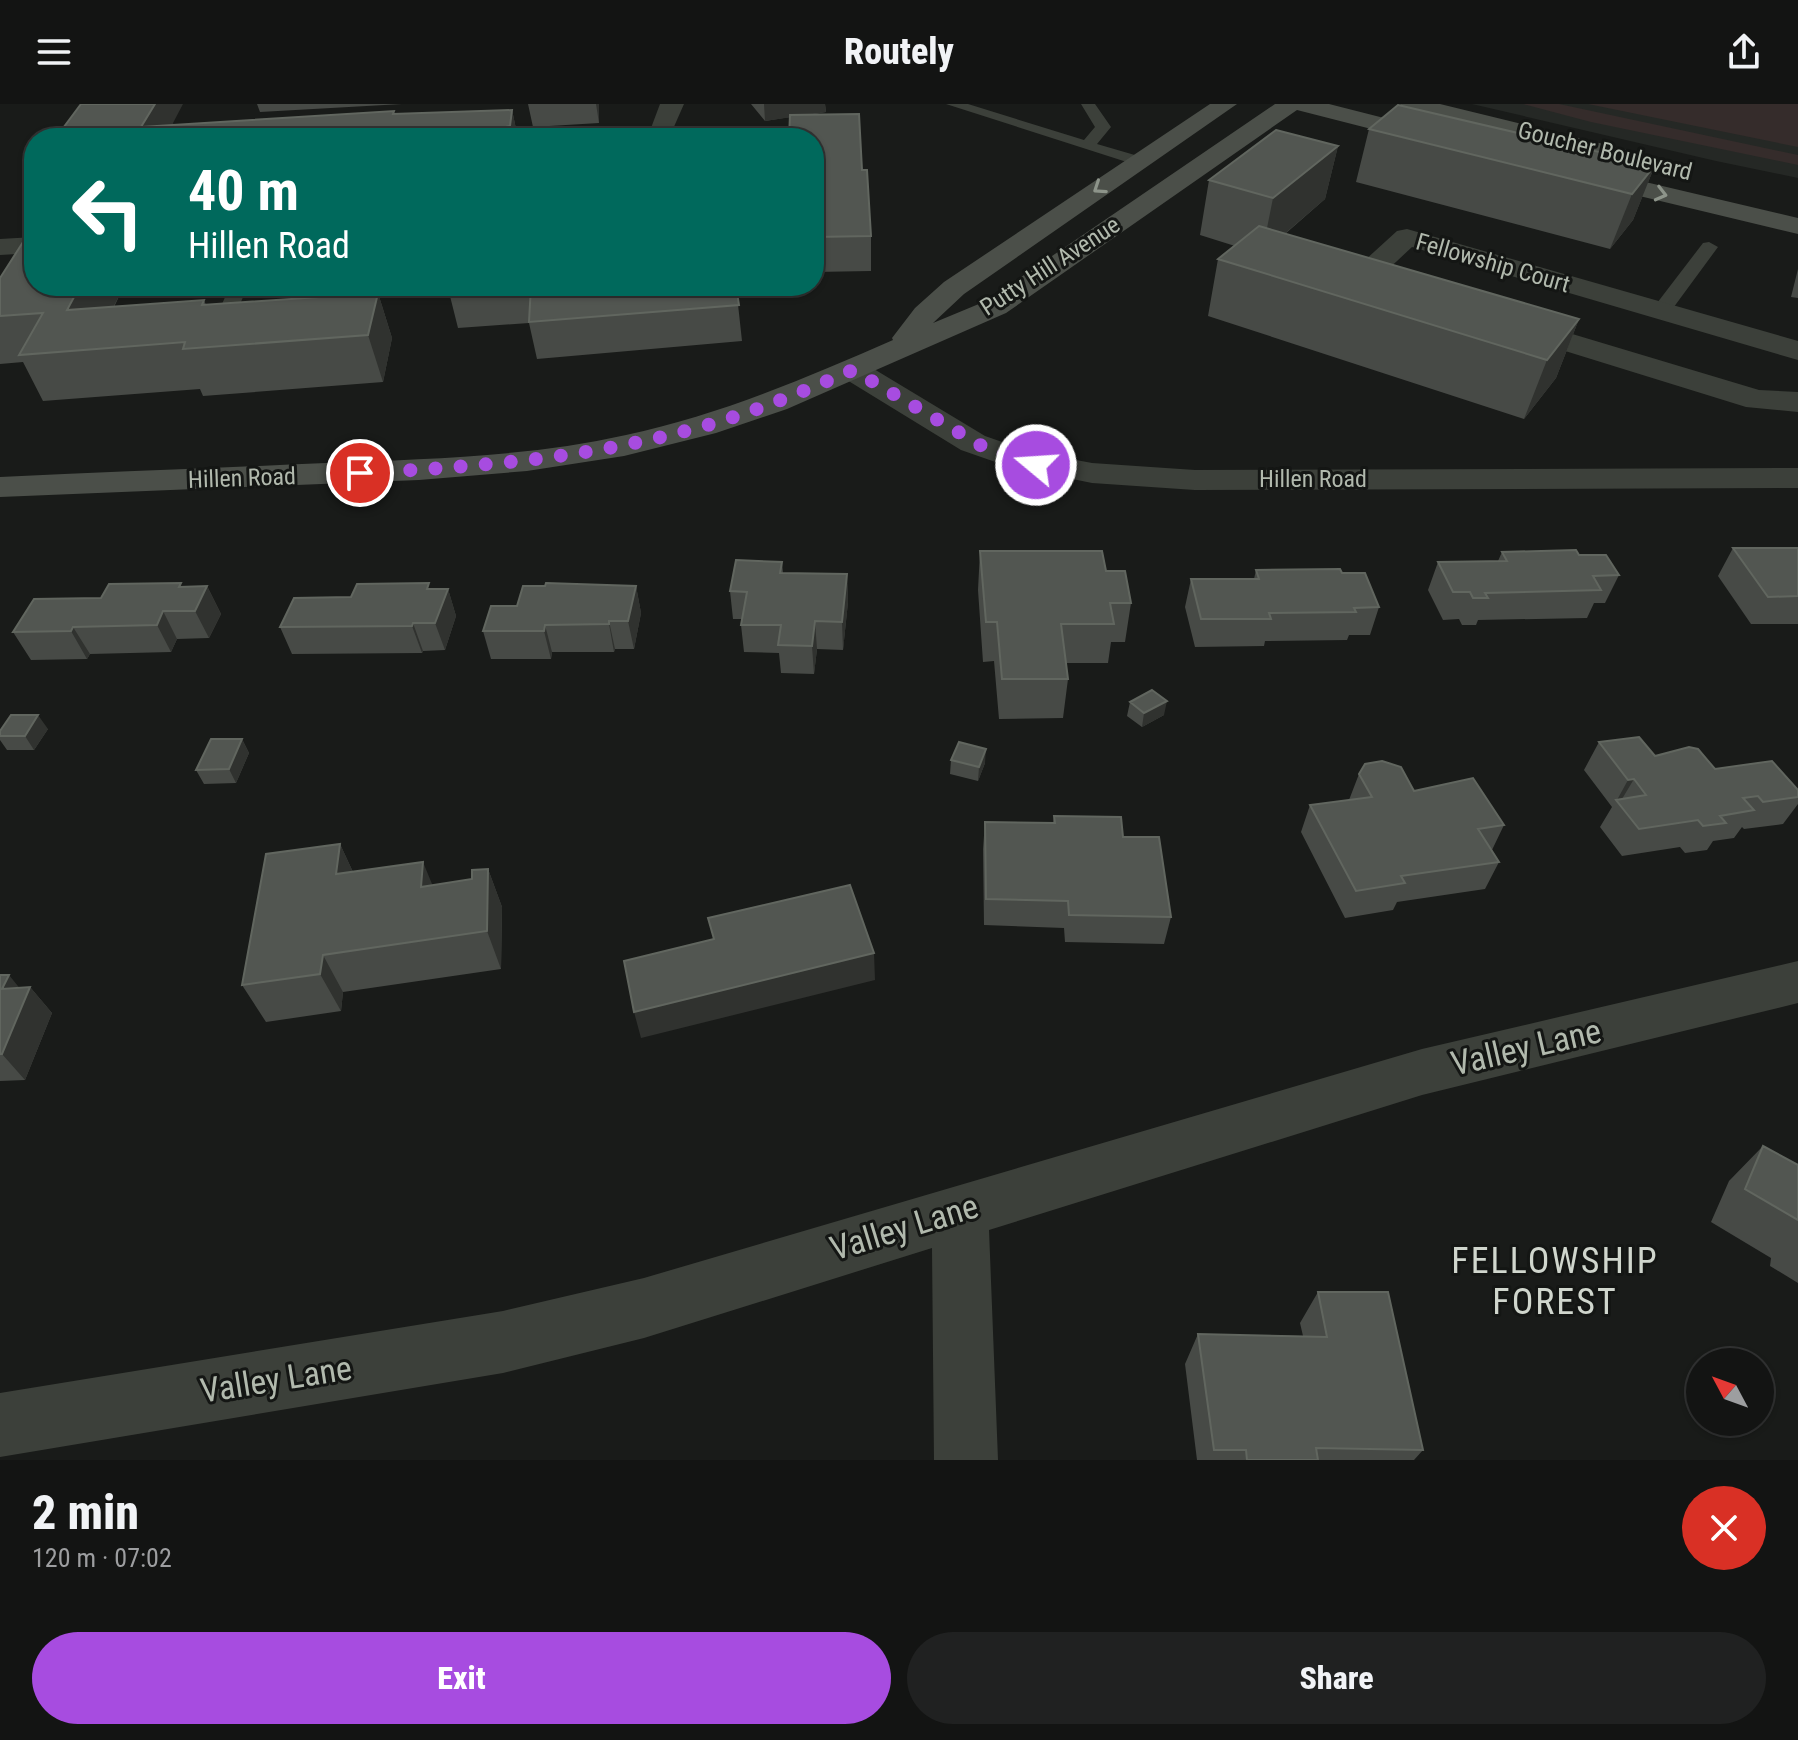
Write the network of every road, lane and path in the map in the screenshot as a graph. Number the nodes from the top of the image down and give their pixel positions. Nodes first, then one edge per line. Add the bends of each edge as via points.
1 (672, 104) edge
2 (1088, 104) edge
3 (1177, 104) edge
4 (1225, 104) edge
5 (1412, 104) edge
6 (1432, 104) edge
7 (967, 106) edge
8 (1016, 109) dead end
9 (1458, 115) junction
10 (1297, 116) edge
11 (997, 120) junction
12 (663, 128) edge
13 (1188, 129) junction
14 (1452, 142) edge
15 (1087, 146) junction
16 (1139, 161) junction
17 (1657, 165) edge
18 (1557, 169) edge
19 (1798, 226) edge
20 (24, 246) edge
21 (0, 247) edge
22 (1709, 247) dead end
23 (235, 296) edge
24 (1426, 298) edge
25 (1661, 311) junction
26 (227, 313) edge
27 (1481, 315) edge
28 (900, 346) junction
29 (1798, 351) edge
30 (853, 370) junction
31 (1798, 402) edge
32 (1798, 478) edge
33 (0, 487) edge
34 (1798, 982) edge
35 (960, 1210) junction
36 (0, 1425) edge
37 (966, 1460) edge

1 - 12 street
2 - 15 lane via 1103,127
3 - 13 street
4 - 13 street, Putty Hill Avenue
5 - 9 street, Goucher Boulevard
6 - 9 street
7 - 11 lane
8 - 11 lane
9 - 17 street, Goucher Boulevard
10 - 14 street
10 - 28 street, Putty Hill Avenue via 1244,135 996,307
11 - 15 lane
13 - 16 street, Putty Hill Avenue
15 - 16 lane
16 -> 28 street, Putty Hill Avenue via 954,288
18 -> 19 street, Goucher Boulevard
20 - 21 street
22 - 25 lane
23 - 26 lane
24 - 25 street, Fellowship Court via 1362,278 1407,237
25 - 29 street, Fellowship Court
27 - 31 street, Fellowship Court via 1757,400
28 - 30 street, Hillen Road
30 - 32 street, Hillen Road via 987,449 1036,465 1108,476
30 - 33 street, Hillen Road via 704,426 624,446 527,461
34 - 35 street, Valley Lane via 1422,1072
35 - 36 street, Valley Lane via 644,1308 503,1342
35 - 37 street

